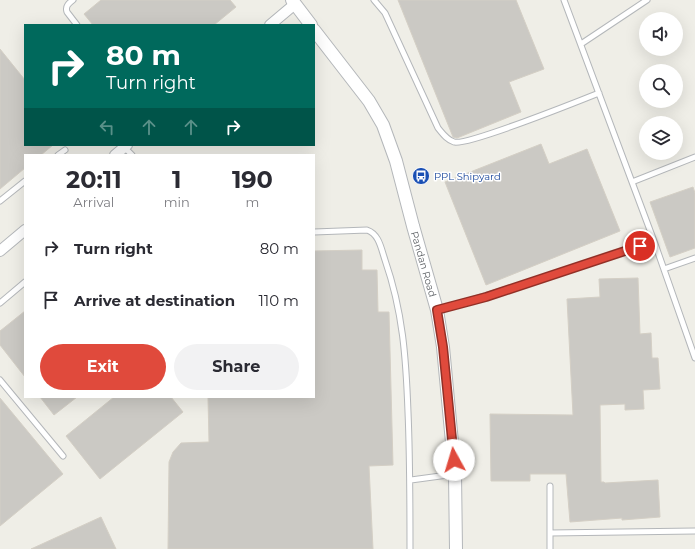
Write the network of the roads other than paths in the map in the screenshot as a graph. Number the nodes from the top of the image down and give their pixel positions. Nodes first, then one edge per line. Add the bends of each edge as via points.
1 (73, 0) edge
2 (374, 0) edge
3 (564, 0) edge
4 (647, 0) edge
5 (293, 2) edge
6 (76, 24) edge
7 (271, 24) edge
8 (309, 24) edge
9 (315, 31) edge
10 (581, 44) junction
11 (599, 93) junction
12 (125, 146) edge
13 (65, 150) dead end
14 (59, 154) edge
15 (116, 154) edge
16 (131, 154) edge
17 (695, 157) edge
18 (24, 182) edge
19 (632, 182) junction
20 (0, 201) edge
21 (24, 231) edge
22 (315, 232) edge
23 (654, 241) junction
24 (0, 251) edge
25 (695, 258) edge
26 (664, 269) junction
27 (24, 283) edge
28 (0, 303) edge
29 (437, 310) junction
30 (695, 358) edge
31 (0, 380) edge
32 (63, 456) dead end
33 (455, 474) junction
34 (411, 480) junction
35 (550, 486) dead end
36 (695, 531) edge
37 (550, 533) junction
38 (410, 549) edge
39 (456, 549) edge
40 (550, 549) edge

1 - 6 lane via 66,9
2 - 11 lane via 385,14 438,128 447,139 455,143 477,138
3 - 10 lane
4 - 10 lane
5 - 7 street
5 - 8 street
9 - 29 street, Pandan Road via 369,101 383,125 396,161
10 - 11 lane
11 - 19 lane
12 - 15 street
12 - 16 lane
13 - 14 lane
17 - 19 lane
18 - 20 lane
19 - 23 lane
21 - 24 street
22 - 34 lane via 367,230 375,234 378,240 393,282 402,323 406,353
23 - 26 lane
23 - 29 lane via 494,294
25 - 26 lane
26 - 30 lane
27 - 28 lane
29 - 33 street, Pandan Road
31 - 32 lane
33 - 34 lane
33 - 39 street, Pandan Road
34 - 38 lane
35 - 37 lane
36 - 37 lane
37 - 40 lane

